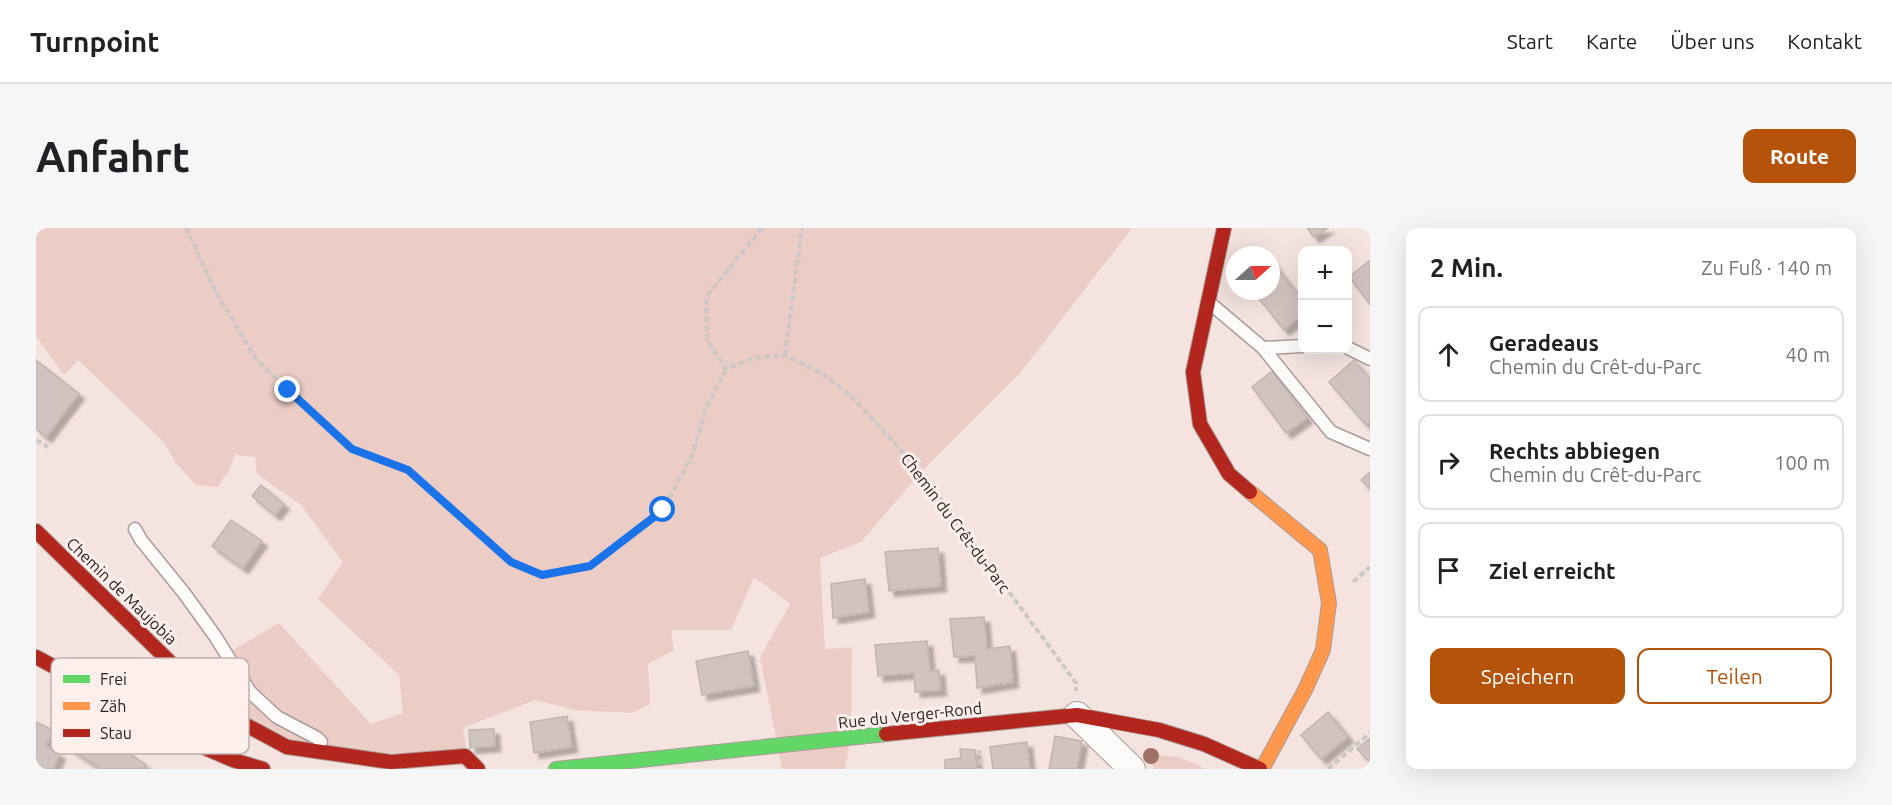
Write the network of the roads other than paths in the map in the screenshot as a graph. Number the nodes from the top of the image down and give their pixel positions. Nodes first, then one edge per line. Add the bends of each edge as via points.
1 (1224, 228) edge
2 (1208, 302) junction
3 (1298, 346) edge
4 (1263, 348) junction
5 (1352, 350) edge
6 (1370, 359) edge
7 (1370, 449) edge
8 (135, 530) dead end
9 (36, 531) edge
10 (36, 657) edge
11 (166, 658) edge
12 (229, 658) edge
13 (51, 665) edge
14 (249, 690) edge
15 (1077, 716) junction
16 (249, 727) edge
17 (332, 753) junction
18 (215, 754) edge
19 (263, 769) edge
20 (478, 769) edge
21 (556, 769) edge
22 (1131, 769) edge
23 (1261, 769) edge

1 - 2 street
2 - 4 lane
2 - 23 street via 1193,372 1200,424 1229,474 1320,550 1329,603 1323,650
3 - 4 lane
4 - 7 lane via 1331,432
5 - 6 lane
8 - 12 lane
9 - 11 street, Chemin de Maujobia
10 - 13 street
14 - 17 lane via 276,717 317,738
15 - 21 street, Rue du Verger-Rond
15 - 22 street
15 - 23 street, Rue du Verger-Rond via 1159,730
16 - 17 street, Chemin de Maujobia via 287,747
17 - 20 street, Chemin de Maujobia via 391,762 465,756
18 - 19 street

